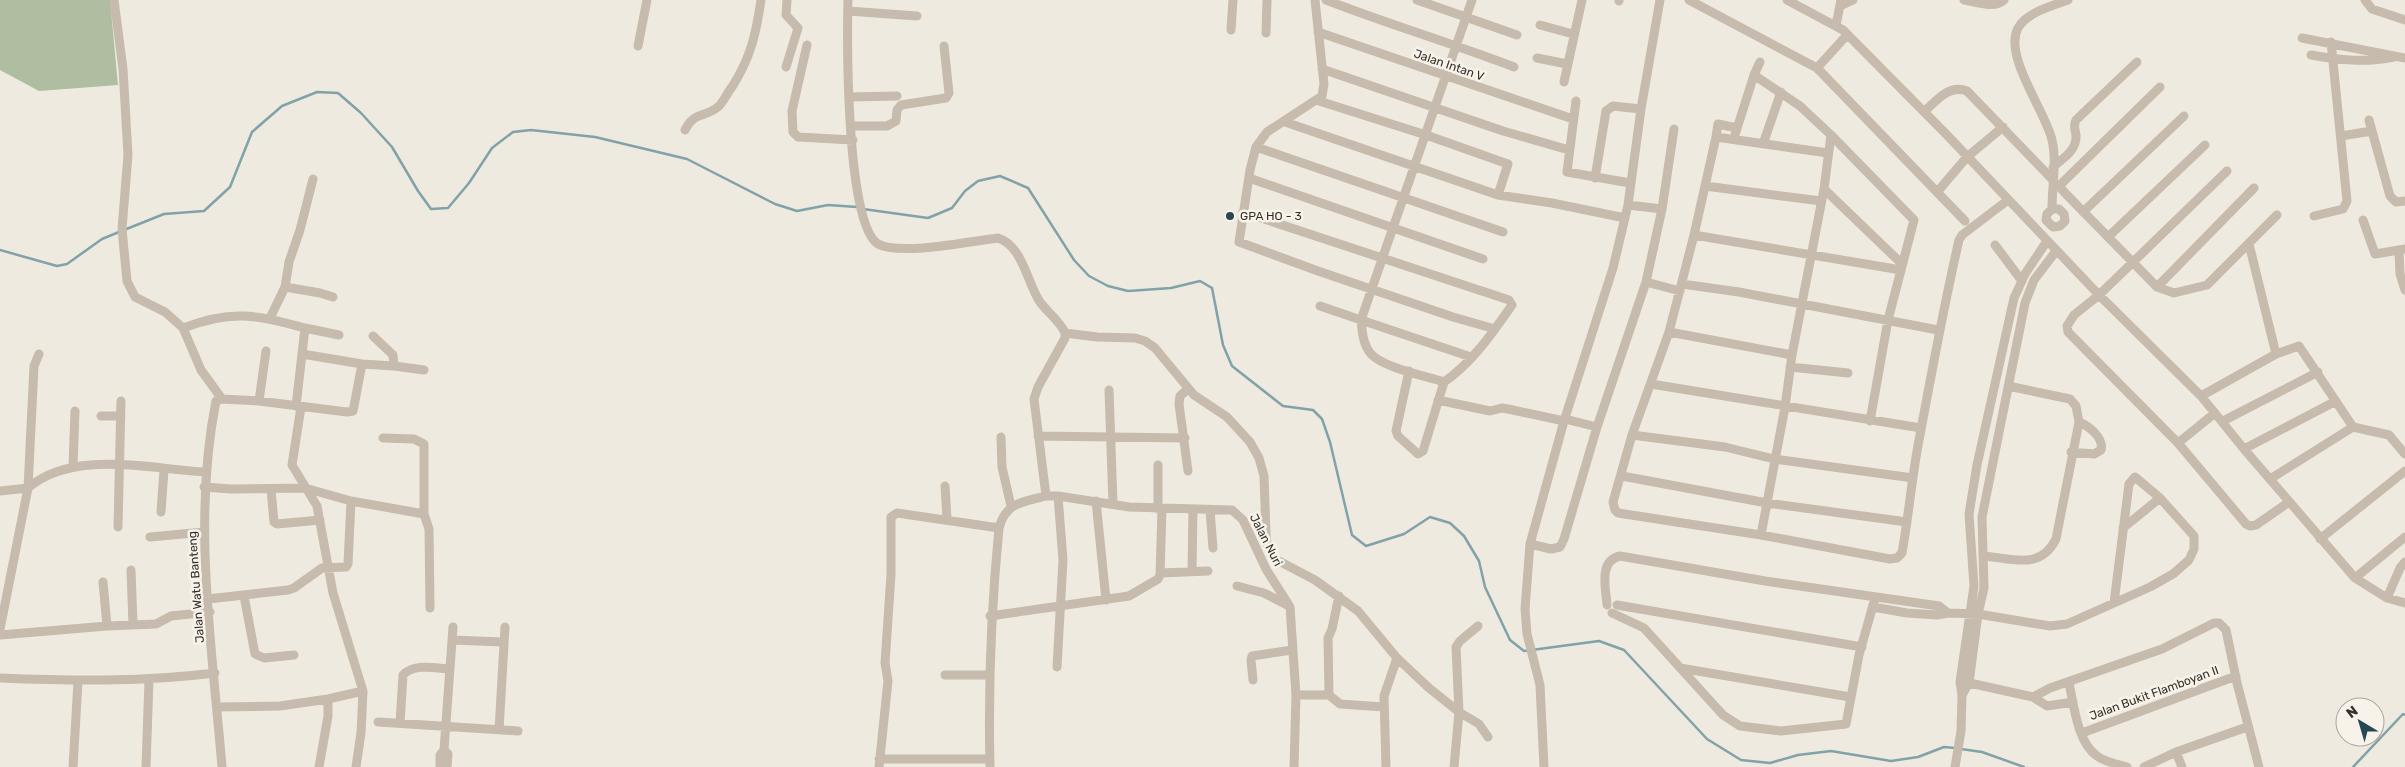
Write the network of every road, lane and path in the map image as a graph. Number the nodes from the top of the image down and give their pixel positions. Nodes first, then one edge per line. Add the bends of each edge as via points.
1 (114, 0) edge
2 (647, 0) edge
3 (761, 0) edge
4 (787, 0) edge
5 (848, 0) edge
6 (1233, 0) edge
7 (1268, 0) edge
8 (1315, 0) edge
9 (1326, 0) edge
10 (1417, 0) edge
11 (1472, 0) edge
12 (1582, 0) edge
13 (1660, 0) edge
14 (1688, 0) edge
15 (1788, 0) edge
16 (1855, 0) edge
17 (1964, 0) edge
18 (2004, 0) edge
19 (2068, 0) edge
20 (2365, 0) edge
21 (1841, 3) edge
22 (848, 11) junction
23 (917, 16) dead end
24 (1466, 17) junction
25 (2405, 20) edge
26 (1540, 25) dead end
27 (1836, 25) junction
28 (1231, 30) dead end
29 (1318, 32) junction
30 (1266, 33) dead end
31 (1573, 34) junction
32 (1518, 35) dead end
33 (1847, 35) junction
34 (2302, 38) dead end
35 (2331, 42) junction
36 (807, 44) dead end
37 (638, 46) dead end
38 (944, 46) dead end
39 (1457, 46) junction
40 (2310, 56) dead end
41 (2402, 57) edge
42 (1537, 58) dead end
43 (2334, 59) junction
44 (1760, 62) dead end
45 (2137, 62) dead end
46 (1567, 64) junction
47 (786, 67) dead end
48 (1514, 67) dead end
49 (1817, 68) junction
50 (1322, 69) junction
51 (1754, 75) junction
52 (1445, 77) junction
53 (1564, 82) dead end
54 (2160, 86) dead end
55 (1781, 92) junction
56 (897, 96) dead end
57 (849, 97) junction
58 (1316, 100) junction
59 (1576, 101) dead end
60 (1436, 106) junction
61 (1641, 109) junction
62 (1924, 112) junction
63 (2184, 116) dead end
64 (1573, 119) junction
65 (2370, 120) dead end
66 (1285, 122) junction
67 (852, 126) junction
68 (2003, 127) junction
69 (1737, 128) junction
70 (1674, 129) dead end
71 (685, 130) dead end
72 (2372, 131) junction
73 (1426, 135) junction
74 (1716, 136) junction
75 (1831, 136) junction
76 (2341, 136) junction
77 (1734, 138) junction
78 (853, 140) junction
79 (1763, 144) junction
80 (2205, 145) dead end
81 (1256, 146) junction
82 (1569, 150) junction
83 (1828, 153) junction
84 (1967, 157) junction
85 (1414, 166) junction
86 (2053, 167) junction
87 (2227, 171) dead end
88 (1249, 178) junction
89 (1595, 178) junction
90 (313, 179) dead end
91 (2056, 182) junction
92 (1630, 183) junction
93 (1705, 186) junction
94 (2254, 188) dead end
95 (1824, 189) junction
96 (1938, 191) junction
97 (1498, 195) junction
98 (1404, 199) junction
99 (2008, 200) junction
100 (1821, 201) junction
101 (2405, 201) edge
102 (1628, 205) junction
103 (1662, 209) junction
104 (2052, 209) junction
105 (1243, 212) junction
106 (2083, 212) junction
107 (2277, 214) dead end
108 (2314, 216) dead end
109 (1625, 218) junction
110 (2363, 220) dead end
111 (1965, 221) dead end
112 (1394, 227) junction
113 (2053, 227) junction
114 (1503, 232) dead end
115 (1694, 235) junction
116 (2108, 237) junction
117 (2249, 244) junction
118 (1995, 245) dead end
119 (2052, 246) junction
120 (2402, 250) edge
121 (1811, 253) junction
122 (1384, 258) junction
123 (1483, 259) dead end
124 (2133, 262) junction
125 (1902, 267) junction
126 (2022, 281) junction
127 (1646, 282) junction
128 (285, 287) junction
129 (1681, 287) junction
130 (2157, 287) junction
131 (1371, 289) junction
132 (2405, 290) edge
133 (2098, 294) junction
134 (333, 298) dead end
135 (1802, 304) junction
136 (1320, 306) dead end
137 (2010, 316) junction
138 (270, 318) junction
139 (2021, 319) junction
140 (1361, 320) junction
141 (1888, 320) junction
142 (183, 328) junction
143 (305, 328) junction
144 (1495, 329) junction
145 (1938, 330) junction
146 (1669, 332) junction
147 (1065, 333) junction
148 (339, 335) dead end
149 (373, 336) dead end
150 (266, 351) dead end
151 (39, 354) dead end
152 (302, 354) junction
153 (2276, 354) junction
154 (1792, 355) junction
155 (1471, 357) junction
156 (362, 364) junction
157 (394, 366) junction
158 (1790, 367) junction
159 (424, 370) dead end
160 (1409, 371) junction
161 (2318, 372) junction
162 (1848, 374) dead end
163 (1444, 382) junction
164 (1650, 384) junction
165 (2008, 386) junction
166 (1109, 390) dead end
167 (1186, 391) junction
168 (2201, 396) junction
169 (1438, 400) junction
170 (121, 401) dead end
171 (259, 401) junction
172 (218, 402) junction
173 (2336, 402) junction
174 (299, 406) junction
175 (1785, 407) junction
176 (75, 411) dead end
177 (2215, 413) junction
178 (101, 416) dead end
179 (121, 416) junction
180 (1564, 420) junction
181 (1870, 421) junction
182 (2223, 421) junction
183 (2079, 422) junction
184 (2353, 427) junction
185 (1597, 428) junction
186 (1921, 428) junction
187 (1632, 435) junction
188 (1038, 436) junction
189 (1001, 437) dead end
190 (383, 438) dead end
191 (1111, 438) junction
192 (1185, 438) junction
193 (2178, 443) junction
194 (2244, 449) junction
195 (2071, 452) junction
196 (2405, 454) edge
197 (1774, 459) junction
198 (121, 464) junction
199 (1158, 465) dead end
200 (1977, 465) junction
201 (73, 466) junction
202 (1990, 466) junction
203 (164, 470) junction
204 (1188, 471) dead end
205 (2405, 471) edge
206 (205, 472) junction
207 (1622, 476) junction
208 (1913, 478) junction
209 (2270, 479) junction
210 (945, 486) dead end
211 (204, 487) junction
212 (28, 488) junction
213 (302, 488) junction
214 (271, 489) junction
215 (0, 491) edge
216 (1046, 496) junction
217 (1058, 496) junction
218 (2160, 498) junction
219 (351, 501) junction
220 (1096, 501) junction
221 (2289, 502) junction
222 (1767, 503) junction
223 (1113, 504) junction
224 (1012, 506) junction
225 (1160, 509) junction
226 (1193, 510) junction
227 (1210, 510) junction
228 (161, 512) dead end
229 (424, 514) junction
230 (946, 519) junction
231 (318, 521) junction
232 (1908, 522) junction
233 (118, 527) dead end
234 (999, 528) junction
235 (2123, 528) junction
236 (204, 532) junction
237 (1761, 535) junction
238 (150, 537) dead end
239 (2405, 537) edge
240 (2320, 539) junction
241 (1530, 544) junction
242 (1263, 547) junction
243 (1213, 548) dead end
244 (1983, 556) junction
245 (2405, 562) edge
246 (325, 567) junction
247 (131, 570) dead end
248 (1192, 571) junction
249 (1208, 571) dead end
250 (1160, 572) junction
251 (2355, 578) junction
252 (103, 582) dead end
253 (1236, 586) dead end
254 (244, 596) junction
255 (1338, 596) junction
256 (2387, 598) junction
257 (208, 599) junction
258 (1106, 600) junction
259 (1874, 602) junction
260 (2405, 602) edge
261 (2114, 603) junction
262 (1918, 604) junction
263 (1060, 606) junction
264 (1290, 606) junction
265 (430, 608) dead end
266 (1612, 608) junction
267 (210, 612) junction
268 (1948, 612) junction
269 (1915, 614) junction
270 (1978, 614) junction
271 (990, 616) junction
272 (133, 625) junction
273 (107, 626) junction
274 (1478, 626) dead end
275 (453, 627) dead end
276 (505, 627) dead end
277 (0, 629) edge
278 (0, 635) edge
279 (452, 640) junction
280 (503, 642) junction
281 (1862, 647) junction
282 (1292, 650) junction
283 (294, 656) dead end
284 (1397, 658) junction
285 (1057, 667) dead end
286 (449, 668) junction
287 (1680, 668) junction
288 (215, 673) junction
289 (945, 675) dead end
290 (988, 675) junction
291 (2236, 676) junction
292 (0, 678) edge
293 (149, 680) junction
294 (1252, 680) dead end
295 (78, 682) junction
296 (1960, 682) junction
297 (1970, 683) junction
298 (2069, 683) junction
299 (359, 692) junction
300 (1296, 695) junction
301 (1329, 695) junction
302 (1962, 695) junction
303 (1850, 696) junction
304 (2033, 697) junction
305 (328, 699) junction
306 (2073, 702) junction
307 (217, 707) junction
308 (1384, 707) junction
309 (1459, 712) junction
310 (378, 722) dead end
311 (400, 723) junction
312 (445, 726) junction
313 (2247, 727) junction
314 (499, 730) junction
315 (518, 731) dead end
316 (2082, 733) junction
317 (1488, 737) dead end
318 (444, 750) junction
319 (2176, 752) junction
320 (879, 763) edge
321 (990, 763) edge
322 (1956, 766) edge
323 (73, 767) edge
324 (146, 767) edge
325 (222, 767) edge
326 (319, 767) edge
327 (356, 767) edge
328 (440, 767) edge
329 (447, 767) edge
330 (1294, 767) edge
331 (1386, 767) edge
332 (1454, 767) edge
333 (1544, 767) edge
334 (2127, 767) edge
335 (2145, 767) edge
336 (2182, 767) edge
337 (2259, 767) edge

1 - 142 street via 123,69 128,155 122,229 127,281 138,300 165,312
2 - 37 street
3 - 71 street via 755,38 741,73 721,104 694,117
4 - 47 street via 786,15 798,28
5 - 22 street
6 - 28 street
7 - 30 street
8 - 29 street
9 - 39 street
10 - 24 street
11 - 24 street
12 - 31 street
13 - 61 street
14 - 49 street
15 - 27 street
16 - 21 street
17 - 18 street via 1994,5
19 - 86 street via 2034,13 2018,28 2016,37 2024,80 2052,139
20 - 25 street via 2372,9
21 - 27 street
22 - 23 street
22 - 57 street
24 - 32 street
24 - 39 street
26 - 31 street
27 - 33 street
29 - 50 street
29 - 52 street, Jalan Intan V
31 - 46 street
33 - 49 street
33 - 62 street
34 - 35 street
35 - 41 street
35 - 43 street
36 - 78 street via 792,111 793,132 798,137
38 - 67 street via 949,93 946,98 900,105 896,121 887,126
39 - 48 street
39 - 52 street
40 - 43 street
41 - 43 street
42 - 46 street
43 - 76 street
44 - 51 street
45 - 86 street via 2076,120 2073,124 2074,146
46 - 53 street
49 - 96 street
50 - 58 street via 1322,96
50 - 60 street
51 - 55 street
51 - 69 street
52 - 60 street
52 - 64 street, Jalan Intan V
54 - 91 street
55 - 75 street
55 - 79 street
56 - 57 street
57 - 67 street
58 - 66 street
58 - 73 street
59 - 64 street
60 - 73 street
60 - 82 street
61 - 89 street via 1622,105 1606,111
61 - 92 street
62 - 68 street via 1949,91 1959,88
62 - 84 street
63 - 106 street
64 - 82 street
65 - 72 street
66 - 81 street via 1267,132
66 - 85 street
67 - 78 street
68 - 84 street
68 - 91 street
69 - 74 street via 1718,124
69 - 77 street
70 - 103 street
72 - 76 street
72 - 101 street via 2390,196 2396,202
73 - 85 street
73 - 97 street via 1508,164
74 - 77 street
74 - 93 street
75 - 83 street
75 - 125 street via 1914,220
76 - 108 street via 2346,206
77 - 79 street
78 - 147 street via 858,203 870,237 879,245 891,248 1005,240 1019,258 1041,303
79 - 83 street
80 - 116 street
81 - 88 street
81 - 98 street
82 - 89 street via 1567,172
83 - 95 street
84 - 96 street
84 - 99 street
85 - 97 street
85 - 98 street
86 - 91 street
87 - 124 street
88 - 105 street
88 - 112 street
89 - 92 street
90 - 128 street
91 - 104 street
91 - 106 street
92 - 102 street
93 - 100 street
93 - 115 street
94 - 130 street
95 - 100 street
95 - 125 street
96 - 111 street
97 - 109 street
98 - 112 street
98 - 114 street
99 - 119 street
99 - 145 street via 1959,240
100 - 121 street
102 - 103 street
102 - 109 street
103 - 127 street
104 - 113 street via 2046,220
104 - 113 street via 2059,209 2065,217 2063,224
105 - 122 street
105 - 131 street via 1238,235 1242,245
106 - 116 street
107 - 117 street
109 - 180 street via 1613,268
110 - 120 street via 2375,254
112 - 122 street
112 - 123 street
113 - 119 street
115 - 121 street
115 - 129 street
116 - 124 street
117 - 130 street via 2207,285 2174,293
117 - 153 street
118 - 126 street
119 - 126 street
119 - 133 street
119 - 139 street via 2024,303
120 - 132 street via 2400,274
121 - 125 street
121 - 135 street
122 - 131 street
122 - 144 street via 1509,300 1512,306
124 - 130 street
124 - 133 street
125 - 141 street
126 - 137 street
127 - 129 street
127 - 185 street
128 - 134 street
128 - 138 street
129 - 135 street
129 - 146 street
131 - 140 street
131 - 144 street
133 - 168 street
133 - 193 street via 2074,315 2067,326 2068,332
135 - 141 street
135 - 154 street
136 - 140 street
137 - 139 street
137 - 200 street
138 - 142 street via 222,316
138 - 143 street
139 - 165 street
140 - 155 street
140 - 160 street via 1364,341 1371,354 1382,362
141 - 145 street
141 - 181 street
142 - 172 street
143 - 148 street
143 - 152 street
144 - 155 street
145 - 186 street
146 - 154 street
146 - 164 street
147 - 167 street via 1145,341 1154,348
147 - 188 street via 1034,399
149 - 157 street via 394,355
150 - 171 street
151 - 212 street via 34,366
152 - 156 street
152 - 174 street
153 - 161 street via 2299,346
153 - 168 street
154 - 158 street
155 - 163 street
156 - 157 street
156 - 174 street via 353,411
157 - 159 street
158 - 162 street
158 - 175 street
160 - 163 street
160 - 169 street via 1396,431 1418,454 1424,451
161 - 173 street
161 - 182 street
163 - 169 street
164 - 175 street
164 - 187 street
165 - 183 street via 2070,399 2076,406
165 - 202 street
166 - 191 street
167 - 192 street via 1180,396 1179,404
167 - 242 street via 1227,417 1250,442 1259,458 1264,476
168 - 177 street
169 - 180 street via 1490,411 1508,408
170 - 179 street
171 - 172 street
171 - 174 street
172 - 206 street, Jalan Watu Banteng
173 - 184 street
173 - 194 street
174 - 213 street via 292,465
175 - 181 street
175 - 197 street
176 - 201 street
177 - 182 street
177 - 193 street
178 - 179 street
179 - 198 street
180 - 185 street
180 - 241 street
181 - 186 street
182 - 194 street
183 - 195 street
183 - 195 street via 2088,426 2100,440 2101,450 2094,454
184 - 196 street via 2390,435
184 - 209 street
185 - 241 street via 1562,544 1551,549
186 - 208 street
187 - 197 street via 1726,447
187 - 207 street
188 - 191 street
188 - 216 street
189 - 224 street via 1002,468
190 - 229 street via 414,439 424,444
191 - 192 street
191 - 223 street
192 - 204 street
193 - 221 street via 2250,526
194 - 209 street
195 - 244 street via 2056,539 2047,554 2033,560
197 - 208 street
197 - 222 street
198 - 201 street
198 - 203 street
198 - 233 street
199 - 225 street
200 - 202 street
200 - 270 street via 1969,514
201 - 212 street via 58,469
202 - 244 street via 1982,517
203 - 206 street
203 - 228 street
205 - 240 street
206 - 211 street, Jalan Watu Banteng
207 - 222 street
207 - 237 street via 1613,502 1618,513
208 - 232 street
209 - 221 street
210 - 230 street
211 - 214 street
211 - 236 street, Jalan Watu Banteng
212 - 215 street
212 - 277 street
213 - 214 street
213 - 219 street
213 - 231 street via 317,506
214 - 231 street via 274,522
216 - 217 street, Jalan Nuri
216 - 224 street, Jalan Nuri
217 - 220 street, Jalan Nuri
217 - 263 street via 1063,560
218 - 235 street
218 - 235 street via 2137,478 2132,479
218 - 261 street via 2194,536 2194,549 2189,560 2173,574
219 - 229 street
219 - 246 street via 348,564 342,568
220 - 223 street, Jalan Nuri
220 - 258 street
221 - 240 street
222 - 232 street
222 - 237 street
223 - 225 street, Jalan Nuri
224 - 234 street
225 - 226 street, Jalan Nuri
225 - 250 street
226 - 227 street, Jalan Nuri
226 - 248 street
227 - 242 street, Jalan Nuri via 1232,510 1238,514
227 - 243 street
229 - 265 street via 430,530
230 - 234 street
230 - 320 street via 897,513 889,520 891,574 885,663 888,681
231 - 246 street
232 - 237 street via 1902,553 1894,559
234 - 271 street
235 - 261 street
236 - 238 street
236 - 257 street, Jalan Watu Banteng
239 - 251 street
240 - 251 street
241 - 333 street via 1525,609 1527,634 1540,685
242 - 255 street via 1275,559
242 - 264 street, Jalan Nuri via 1266,569
244 - 270 street via 1984,588
245 - 256 street
246 - 254 street via 294,588
246 - 299 street
247 - 272 street
248 - 249 street
248 - 250 street
250 - 258 street via 1158,579 1129,596
251 - 256 street
252 - 273 street
253 - 264 street via 1264,593
254 - 257 street
254 - 283 street via 255,654 264,658
255 - 284 street via 1364,617
255 - 301 street via 1328,638
256 - 260 street
257 - 267 street, Jalan Watu Banteng
258 - 263 street
259 - 262 street
259 - 266 street via 1620,556 1611,560 1605,570
259 - 269 street
259 - 281 street
261 - 270 street via 2067,624 2050,626
262 - 268 street via 1939,606
262 - 269 street
263 - 271 street
263 - 285 street
264 - 282 street
266 - 281 street via 1742,625
266 - 287 street via 1644,628
267 - 272 street via 171,616 156,624
267 - 288 street, Jalan Watu Banteng
268 - 269 street via 1937,616
268 - 270 street
270 - 296 street
270 - 297 street
271 - 290 street
272 - 273 street
273 - 278 street
274 - 309 street via 1456,647
275 - 279 street
276 - 280 street
279 - 280 street
279 - 286 street
280 - 314 street
281 - 303 street
282 - 294 street via 1252,656
282 - 300 street
284 - 308 street via 1386,688
284 - 309 street
286 - 311 street via 414,667 403,675
286 - 312 street
287 - 303 street
287 - 303 street via 1723,714 1740,726 1759,730 1846,724
288 - 293 street
288 - 307 street, Jalan Watu Banteng
289 - 290 street
290 - 321 street
291 - 298 street via 2226,630 2219,623 2214,623 2162,649
291 - 313 street
291 - 316 street, Jalan Bukit Flamboyan II
292 - 295 street
293 - 295 street
293 - 324 street
295 - 323 street
296 - 297 street
296 - 302 street
297 - 302 street
297 - 304 street
298 - 304 street
298 - 306 street
299 - 305 street
299 - 327 street via 361,732
300 - 301 street
300 - 330 street
301 - 308 street via 1340,704
302 - 322 street
304 - 306 street via 2047,706
305 - 307 street via 280,706
305 - 326 street
306 - 316 street
307 - 325 street, Jalan Watu Banteng
308 - 331 street
309 - 317 street via 1479,724
309 - 332 street
310 - 311 street
311 - 312 street
312 - 314 street
312 - 318 street
313 - 319 street
313 - 337 street
314 - 315 street
316 - 334 street via 2095,754
318 - 328 street via 440,755
318 - 329 street via 448,754
319 - 335 street
319 - 336 street
320 - 321 street

